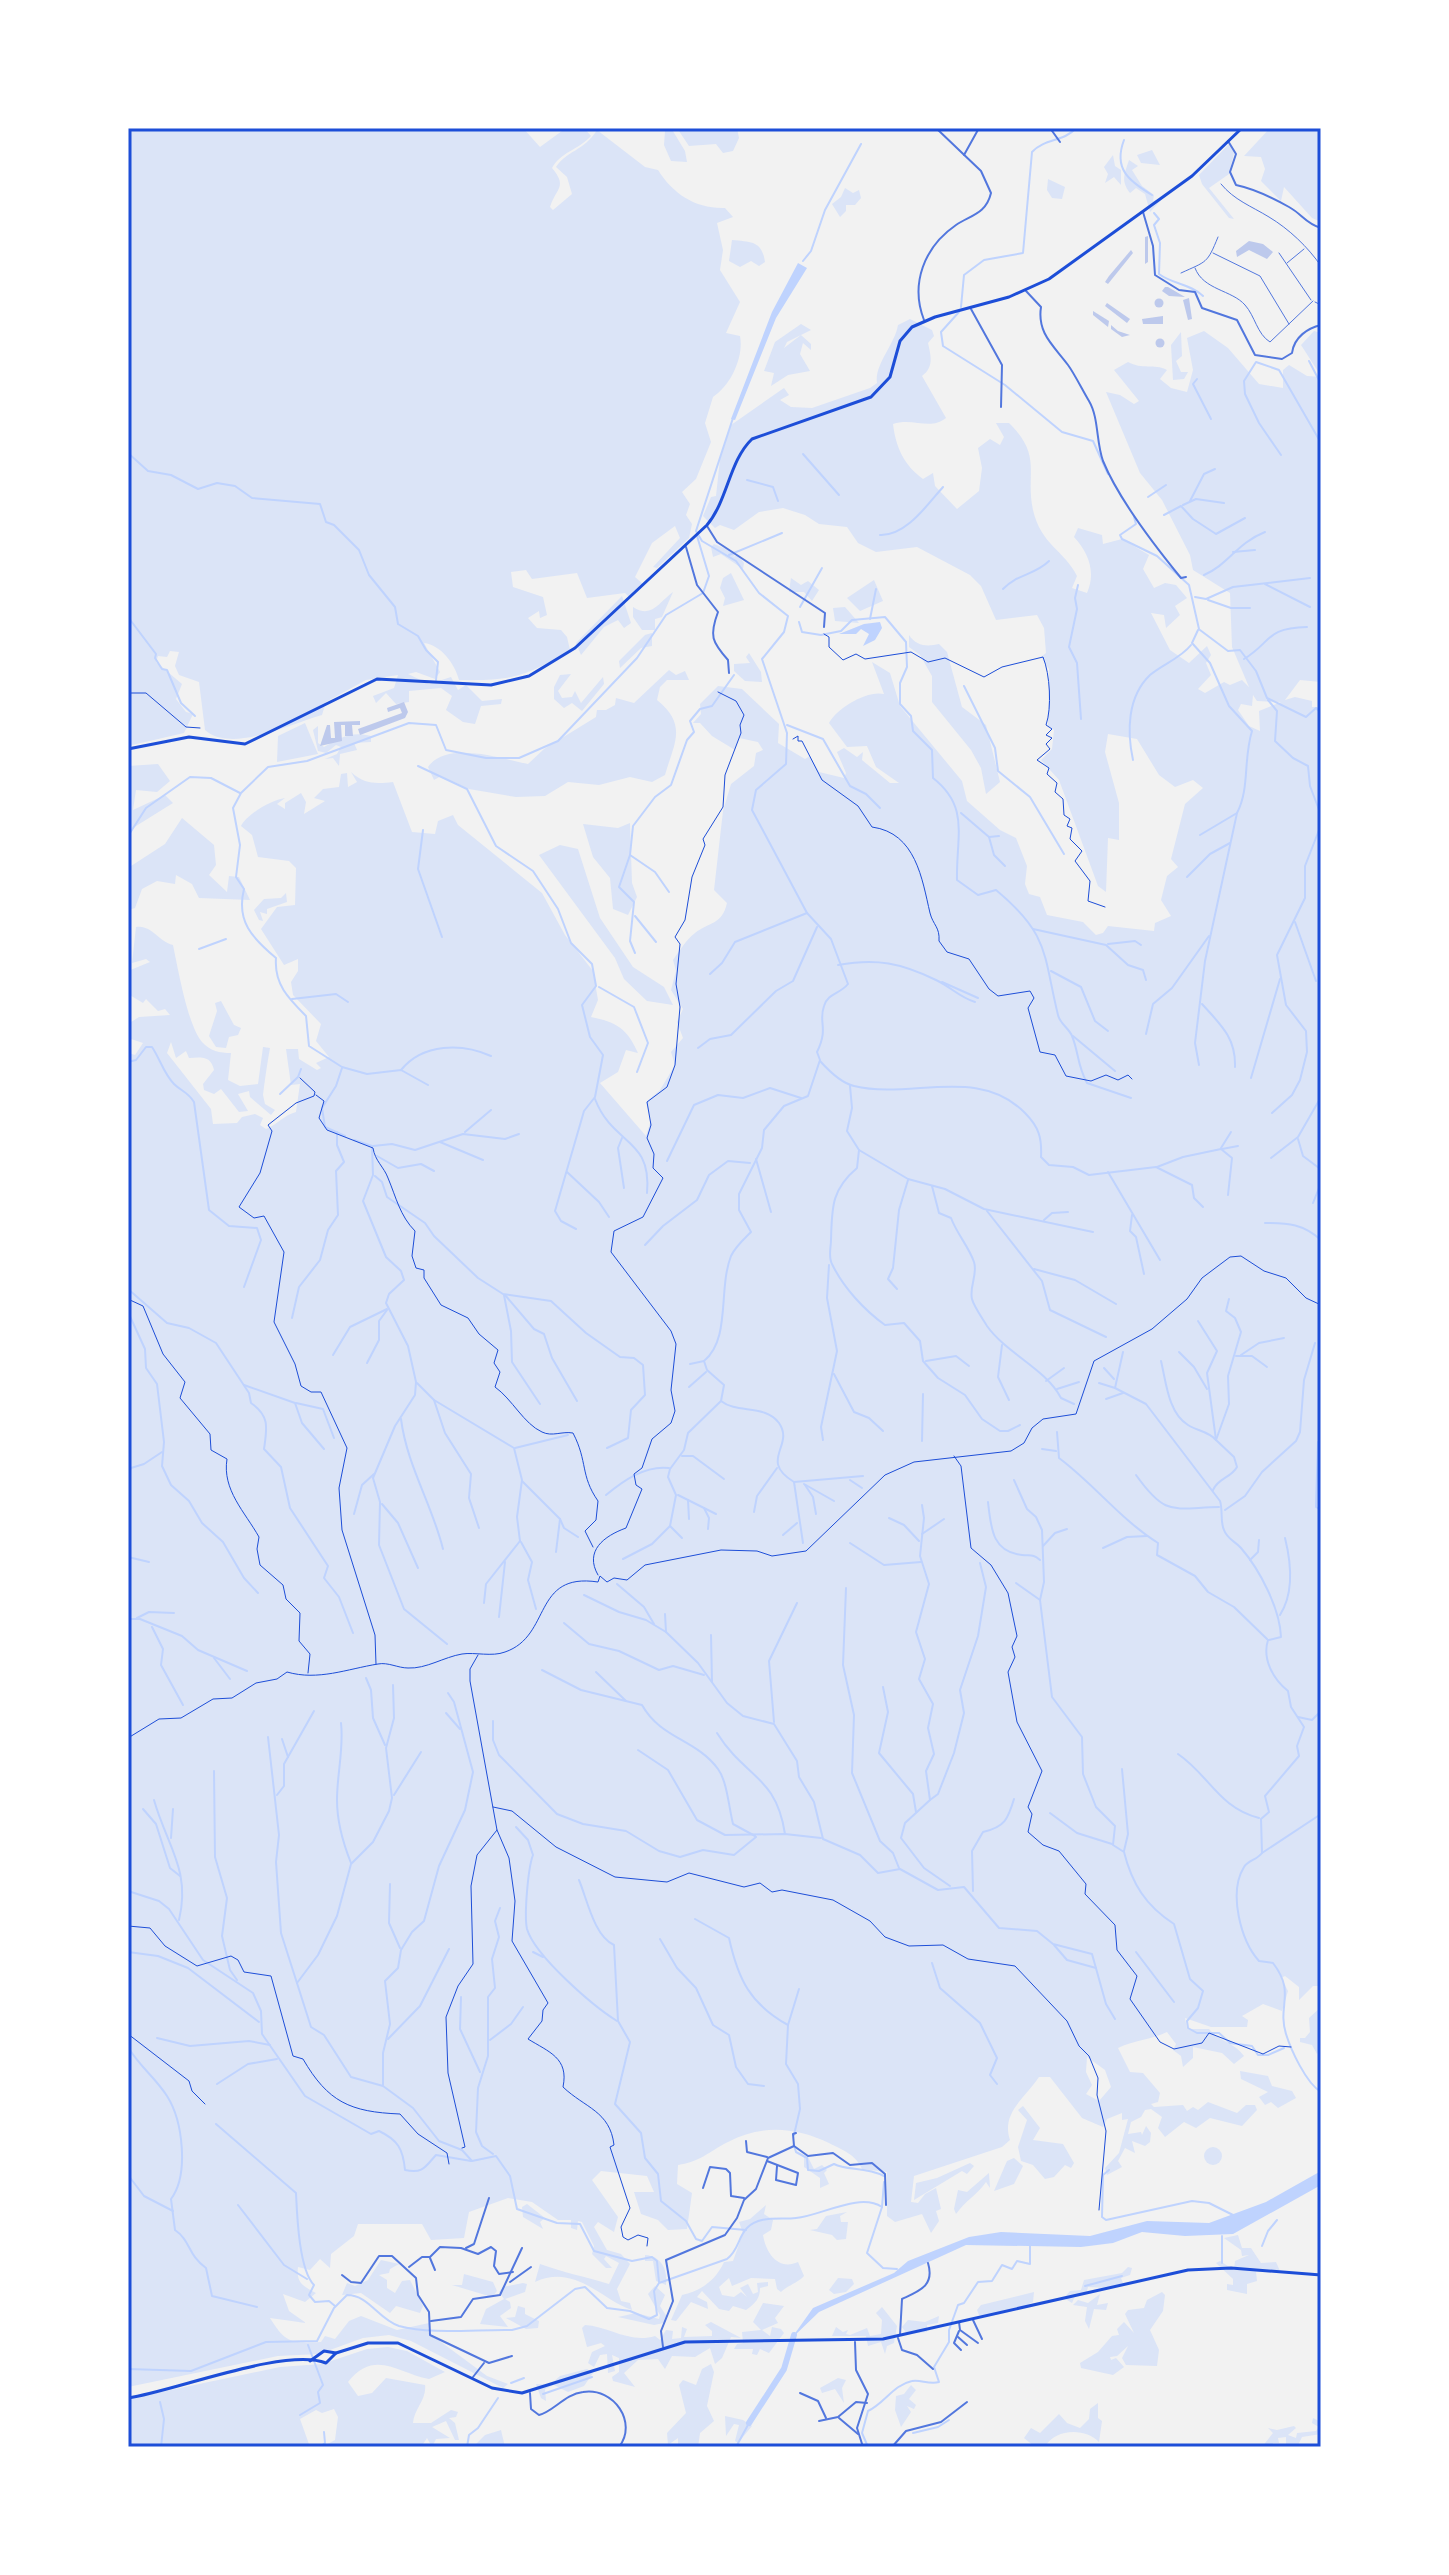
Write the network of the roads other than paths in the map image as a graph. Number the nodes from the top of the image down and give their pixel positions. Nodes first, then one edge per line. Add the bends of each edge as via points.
1 (936, 128) edge
2 (979, 128) edge
3 (1050, 128) edge
4 (1242, 128) edge
5 (1228, 141) junction
6 (1059, 142) dead end
7 (963, 156) junction
8 (1221, 184) dead end
9 (1143, 211) junction
10 (1321, 228) edge
11 (1218, 237) dead end
12 (1306, 247) junction
13 (1213, 253) junction
14 (1279, 253) dead end
15 (1287, 263) junction
16 (1321, 266) edge
17 (1195, 268) junction
18 (1181, 273) dead end
19 (1026, 291) junction
20 (1313, 301) junction
21 (1321, 305) edge
22 (970, 307) junction
23 (924, 321) junction
24 (1289, 324) junction
25 (1321, 325) edge
26 (1001, 407) dead end
27 (705, 527) junction
28 (685, 546) junction
29 (1186, 577) dead end
30 (824, 627) road end
31 (729, 673) dead end
32 (128, 749) edge
33 (796, 2133) dead end
34 (746, 2141) dead end
35 (794, 2146) junction
36 (767, 2159) junction
37 (777, 2166) junction
38 (703, 2188) dead end
39 (746, 2197) junction
40 (489, 2198) dead end
41 (886, 2205) dead end
42 (465, 2248) junction
43 (522, 2248) dead end
44 (430, 2257) junction
45 (928, 2263) dead end
46 (408, 2267) junction
47 (531, 2267) dead end
48 (435, 2270) dead end
49 (513, 2272) junction
50 (342, 2275) dead end
51 (1321, 2275) edge
52 (509, 2283) junction
53 (973, 2319) junction
54 (430, 2321) junction
55 (957, 2323) junction
56 (960, 2330) junction
57 (899, 2336) junction
58 (957, 2336) junction
59 (982, 2339) dead end
60 (855, 2342) junction
61 (978, 2343) dead end
62 (967, 2345) dead end
63 (663, 2347) junction
64 (961, 2350) dead end
65 (328, 2352) junction
66 (336, 2353) junction
67 (512, 2356) dead end
68 (320, 2358) junction
69 (331, 2358) junction
70 (485, 2362) junction
71 (933, 2369) dead end
72 (472, 2379) junction
73 (530, 2392) junction
74 (800, 2393) dead end
75 (128, 2398) edge
76 (967, 2402) dead end
77 (867, 2403) junction
78 (838, 2417) junction
79 (827, 2420) junction
80 (819, 2421) dead end
81 (858, 2434) junction
82 (863, 2446) edge
83 (619, 2447) edge
84 (857, 2447) edge
85 (892, 2447) edge

1 - 7 street
2 - 7 street
3 - 6 street
4 - 5 main road
5 - 9 main road via 1197,172
5 - 10 street via 1236,154 1230,172 1236,185 1289,207
7 - 23 street via 988,181 990,197 982,211 946,233 926,260 917,288
8 - 12 lane
9 - 19 main road via 1073,264
9 - 25 street via 1155,275 1179,290 1193,291 1202,308 1237,320 1255,355 1282,359 1309,327
11 - 13 lane
12 - 15 lane
12 - 16 lane
13 - 17 lane
13 - 24 lane via 1260,276
14 - 15 lane
15 - 20 lane
17 - 18 lane
17 - 24 lane via 1215,289 1245,305 1266,340 1274,341
19 - 22 main road
19 - 29 street via 1041,307 1042,331 1089,401 1103,462 1157,548 1181,578
20 - 21 lane
20 - 24 lane
22 - 23 main road
22 - 26 street via 1002,370
23 - 27 main road via 904,335 890,377 871,397 768,430 750,441 722,504
27 - 28 main road
27 - 30 street via 717,542 824,612
28 - 31 street via 700,590 718,612 711,635 728,660
28 - 32 main road via 575,648 529,676 491,685 377,679 243,744 186,737
33 - 35 street
34 - 36 street via 747,2152
35 - 36 street
35 - 41 street via 809,2156 833,2153 850,2165 872,2163 885,2174
36 - 37 street
36 - 39 street via 756,2189
37 - 37 street via 776,2180 796,2185 798,2173
38 - 39 street via 710,2167 726,2169 731,2196
39 - 63 street via 725,2235 666,2260 672,2310 661,2331
40 - 42 street via 474,2244
42 - 44 street via 440,2247
42 - 49 street via 478,2254 492,2248 499,2274
43 - 49 street
44 - 46 street
44 - 48 street
45 - 57 street via 925,2288 902,2299
46 - 50 street via 383,2254 361,2283
46 - 54 street
47 - 52 street
49 - 52 street
51 - 53 main road via 1231,2268 1174,2271
52 - 54 street via 499,2296 473,2299 461,2317
53 - 55 main road
53 - 59 street
54 - 70 street via 429,2328 451,2347
55 - 56 street
55 - 57 main road
56 - 58 street
56 - 61 street
57 - 60 main road
57 - 71 street via 902,2350
58 - 62 street
58 - 64 street via 954,2344
60 - 63 main road via 704,2341
60 - 77 street via 856,2370 867,2389
63 - 73 main road
65 - 66 main road
65 - 68 main road
65 - 69 main road
66 - 69 main road
66 - 72 main road via 375,2342 398,2343
67 - 70 street
68 - 69 main road via 326,2363
68 - 75 main road via 268,2364
70 - 72 street
72 - 73 main road via 502,2392
73 - 83 street via 531,2409 539,2415 577,2393 607,2397 626,2419
74 - 79 street via 818,2401
76 - 85 street via 941,2422 906,2431
77 - 78 street via 856,2402
77 - 81 street
78 - 79 street
78 - 81 street
79 - 80 street
81 - 82 street
82 - 84 street

